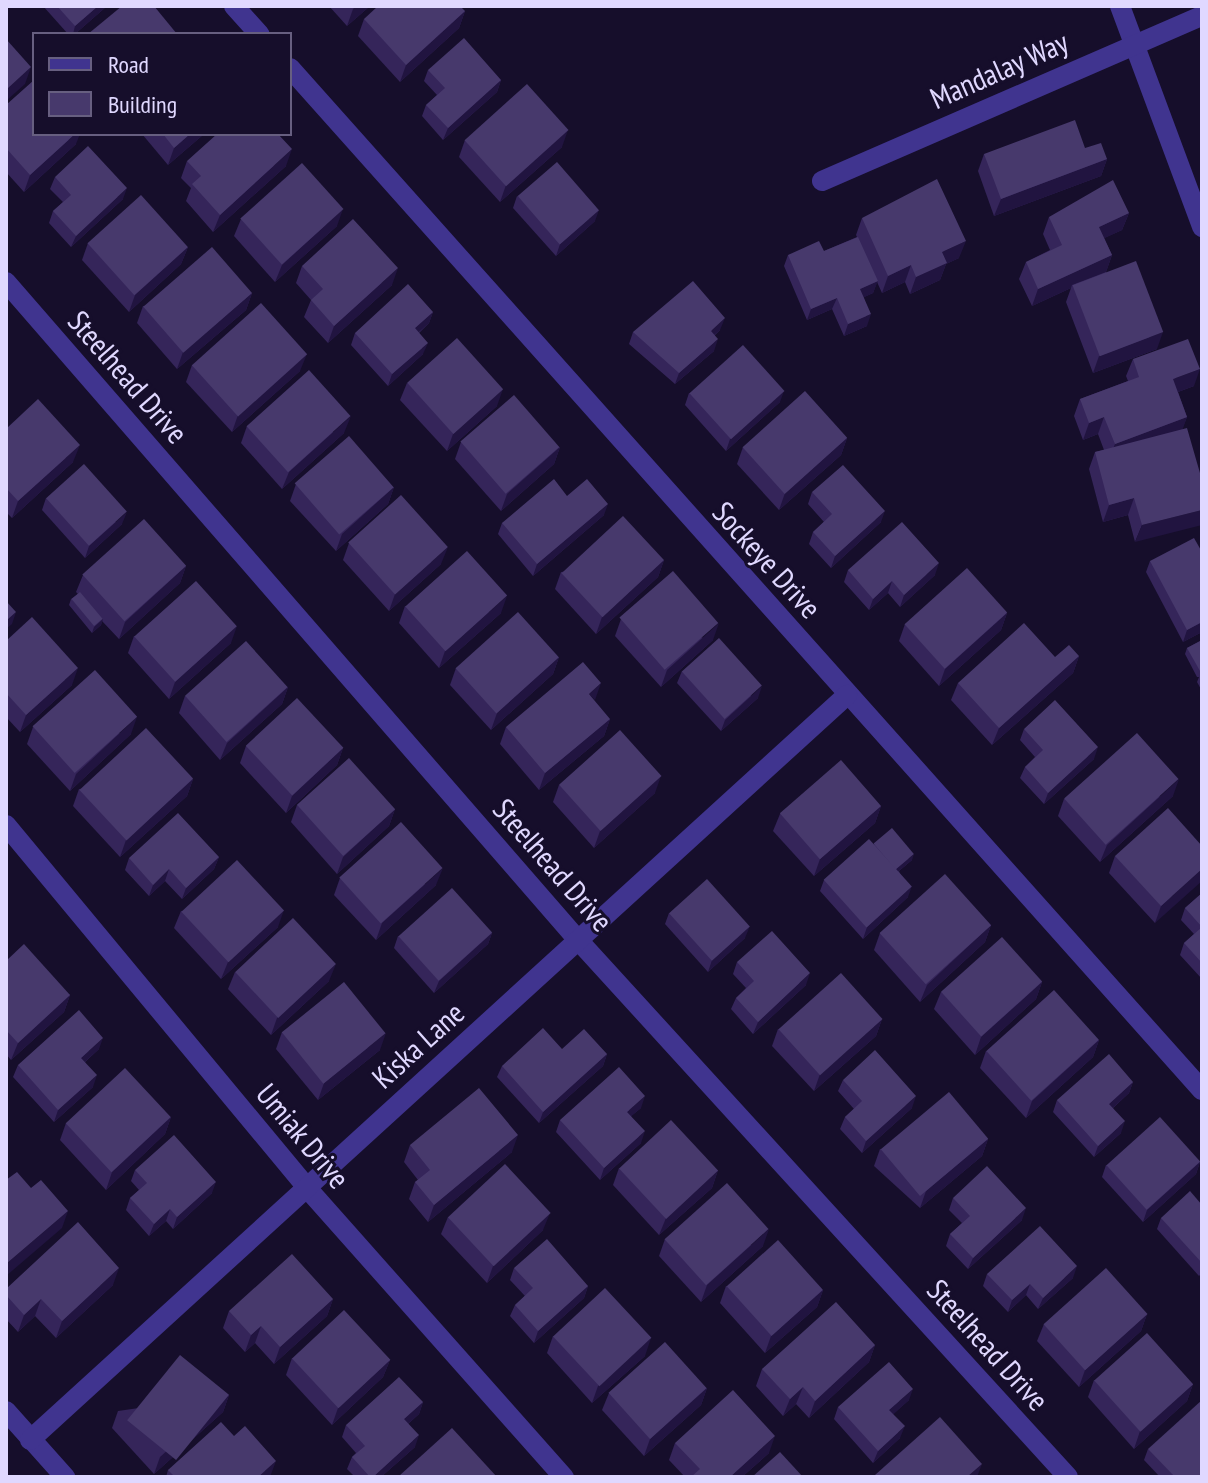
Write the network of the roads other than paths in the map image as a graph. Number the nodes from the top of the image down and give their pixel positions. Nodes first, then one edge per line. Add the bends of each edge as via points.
1 (234, 6) edge
2 (1120, 6) edge
3 (1202, 16) edge
4 (257, 32) edge
5 (1137, 42) junction
6 (292, 70) edge
7 (822, 181) dead end
8 (1202, 227) edge
9 (6, 282) edge
10 (847, 695) junction
11 (6, 825) edge
12 (578, 940) junction
13 (1202, 1090) edge
14 (307, 1188) junction
15 (6, 1411) edge
16 (30, 1440) junction
17 (65, 1477) edge
18 (564, 1477) edge
19 (1068, 1477) edge

1 - 4 street
2 - 5 street
3 - 5 street, Mandalay Way
5 - 7 street, Mandalay Way
5 - 8 street
6 - 10 street, Sockeye Drive
9 - 12 street, Steelhead Drive
10 - 12 street, Kiska Lane
10 - 13 street, Sockeye Drive
11 - 14 street, Umiak Drive
12 - 14 street, Kiska Lane
12 - 19 street, Steelhead Drive
14 - 16 street, Kiska Lane
14 - 18 street, Umiak Drive
15 - 16 street
16 - 17 street

